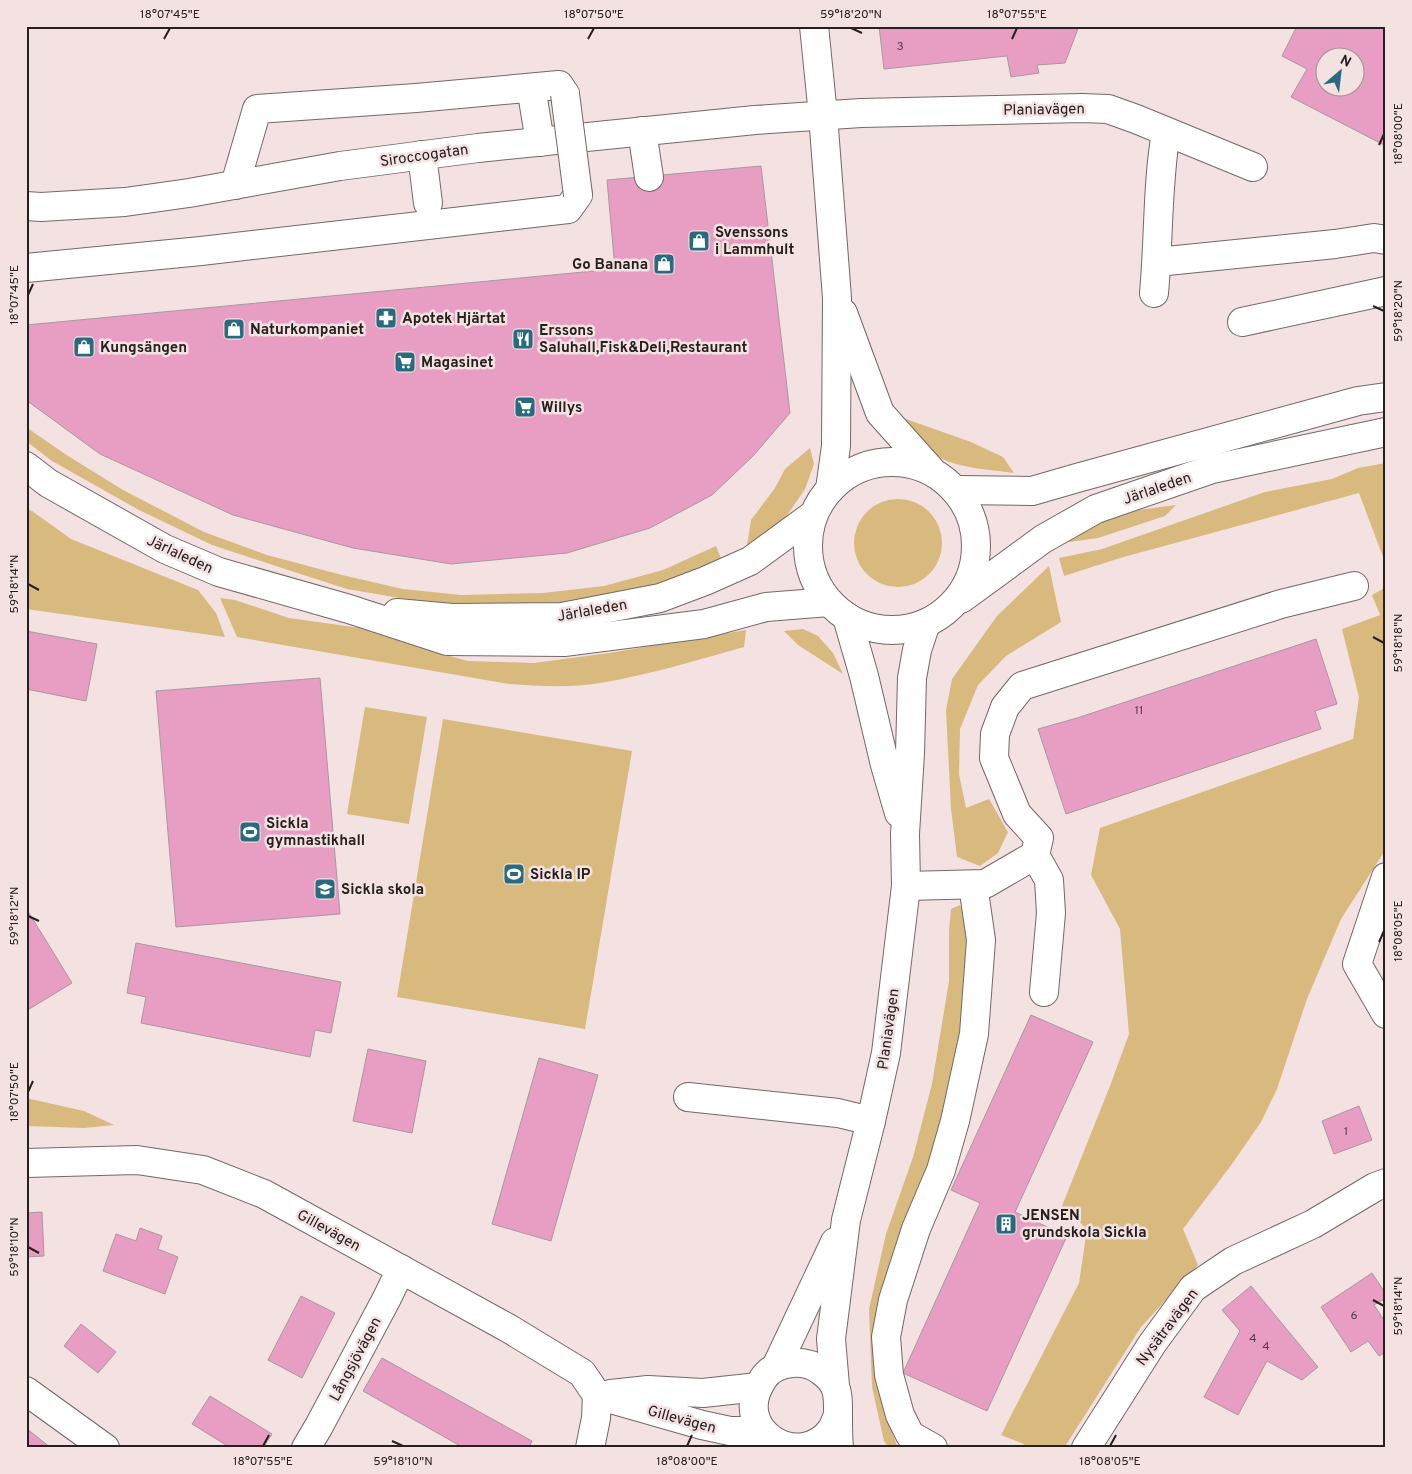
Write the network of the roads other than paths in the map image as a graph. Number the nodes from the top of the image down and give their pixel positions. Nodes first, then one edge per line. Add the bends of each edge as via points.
1 (814, 26) edge
2 (533, 99) dead end
3 (823, 115) junction
4 (642, 131) junction
5 (1166, 132) junction
6 (540, 142) junction
7 (422, 155) junction
8 (1253, 167) dead end
9 (649, 176) dead end
10 (235, 185) junction
11 (428, 203) dead end
12 (26, 206) edge
13 (1386, 240) edge
14 (1157, 262) junction
15 (26, 268) edge
16 (1386, 291) edge
17 (1154, 293) dead end
18 (837, 298) junction
19 (1242, 322) dead end
20 (1386, 397) edge
21 (1386, 432) edge
22 (26, 466) edge
23 (931, 470) junction
24 (830, 489) junction
25 (956, 490) junction
26 (814, 515) junction
27 (1354, 586) dead end
28 (954, 605) junction
29 (349, 609) junction
30 (838, 610) junction
31 (926, 623) junction
32 (905, 834) junction
33 (1035, 855) junction
34 (1386, 877) edge
35 (973, 885) junction
36 (906, 886) junction
37 (1044, 992) dead end
38 (1386, 1014) edge
39 (688, 1097) dead end
40 (871, 1120) junction
41 (26, 1163) edge
42 (1386, 1183) edge
43 (846, 1220) junction
44 (401, 1269) junction
45 (776, 1367) junction
46 (835, 1386) junction
47 (758, 1387) junction
48 (26, 1391) edge
49 (597, 1395) junction
50 (636, 1407) junction
51 (838, 1415) junction
52 (783, 1444) edge
53 (105, 1448) edge
54 (306, 1448) edge
55 (590, 1448) edge
56 (712, 1448) edge
57 (839, 1448) edge
58 (933, 1448) edge
59 (1086, 1448) edge

1 - 3 main road
2 - 6 main road
3 - 4 main road, Siroccogatan
3 - 5 main road, Planiavägen via 1108,109
3 - 18 main road
4 - 6 main road, Siroccogatan
4 - 9 main road
5 - 8 main road, Planiavägen
5 - 14 main road via 1161,158
6 - 7 main road, Siroccogatan
7 - 10 main road, Siroccogatan
7 - 11 main road
10 - 12 main road, Siroccogatan via 125,202
10 - 15 main road, bridge via 257,109 426,98 559,84 565,94 578,195 568,209
13 - 14 main road via 1374,238
14 - 17 main road
16 - 19 main road
18 - 23 main road via 880,413
18 - 24 main road via 836,446
20 - 25 main road, Järlaleden via 1358,401 1032,491
21 - 28 main road, Järlaleden via 1212,469 1096,509 1043,539
22 - 29 main road, Järlaleden via 48,483 174,552 219,572
23 - 24 main road via 905,462 877,462 851,472
23 - 25 main road
24 - 26 main road
25 - 28 main road via 972,517 977,549 970,579
26 - 29 main road, Järlaleden via 750,561 660,598 562,617 452,618
26 - 30 main road via 808,537 809,560 816,583
27 - 33 main road via 1281,604 1022,686 1005,707 995,734 994,758 1017,814 1039,838
28 - 31 main road
29 - 30 main road, Järlaleden via 447,641 564,642 704,624 766,607
30 - 31 main road via 872,628 899,630
30 - 32 main road, Planiavägen via 864,676
31 - 32 main road, Planiavägen via 912,678
32 - 36 main road, Planiavägen
33 - 35 main road via 985,884
33 - 37 main road via 1049,880 1051,913
34 - 38 main road via 1358,964
35 - 36 main road
35 - 58 main road via 981,940 974,1034 941,1170 916,1229 893,1300 886,1337 889,1375 900,1415 910,1434
36 - 40 main road, Planiavägen via 886,1053
39 - 40 main road
40 - 43 main road, Planiavägen
41 - 44 main road, Gillevägen via 137,1160 203,1170 264,1194
42 - 59 main road, Nysätravägen via 1312,1224 1233,1261 1194,1288 1152,1344
43 - 45 main road, Planiavägen
43 - 46 main road, Planiavägen via 831,1339
44 - 49 main road, Gillevägen via 582,1373
44 - 54 main road, Långsjövägen
45 - 46 main road via 802,1363 814,1366
45 - 47 main road via 765,1375
46 - 51 main road via 839,1400
47 - 49 main road, Gillevägen via 702,1393 648,1390
47 - 52 main road via 753,1411 757,1422
48 - 53 main road
49 - 50 main road, Gillevägen
49 - 55 main road
50 - 52 main road, Gillevägen via 702,1426 745,1431
50 - 56 main road
51 - 52 main road via 822,1439 809,1446
51 - 57 main road

